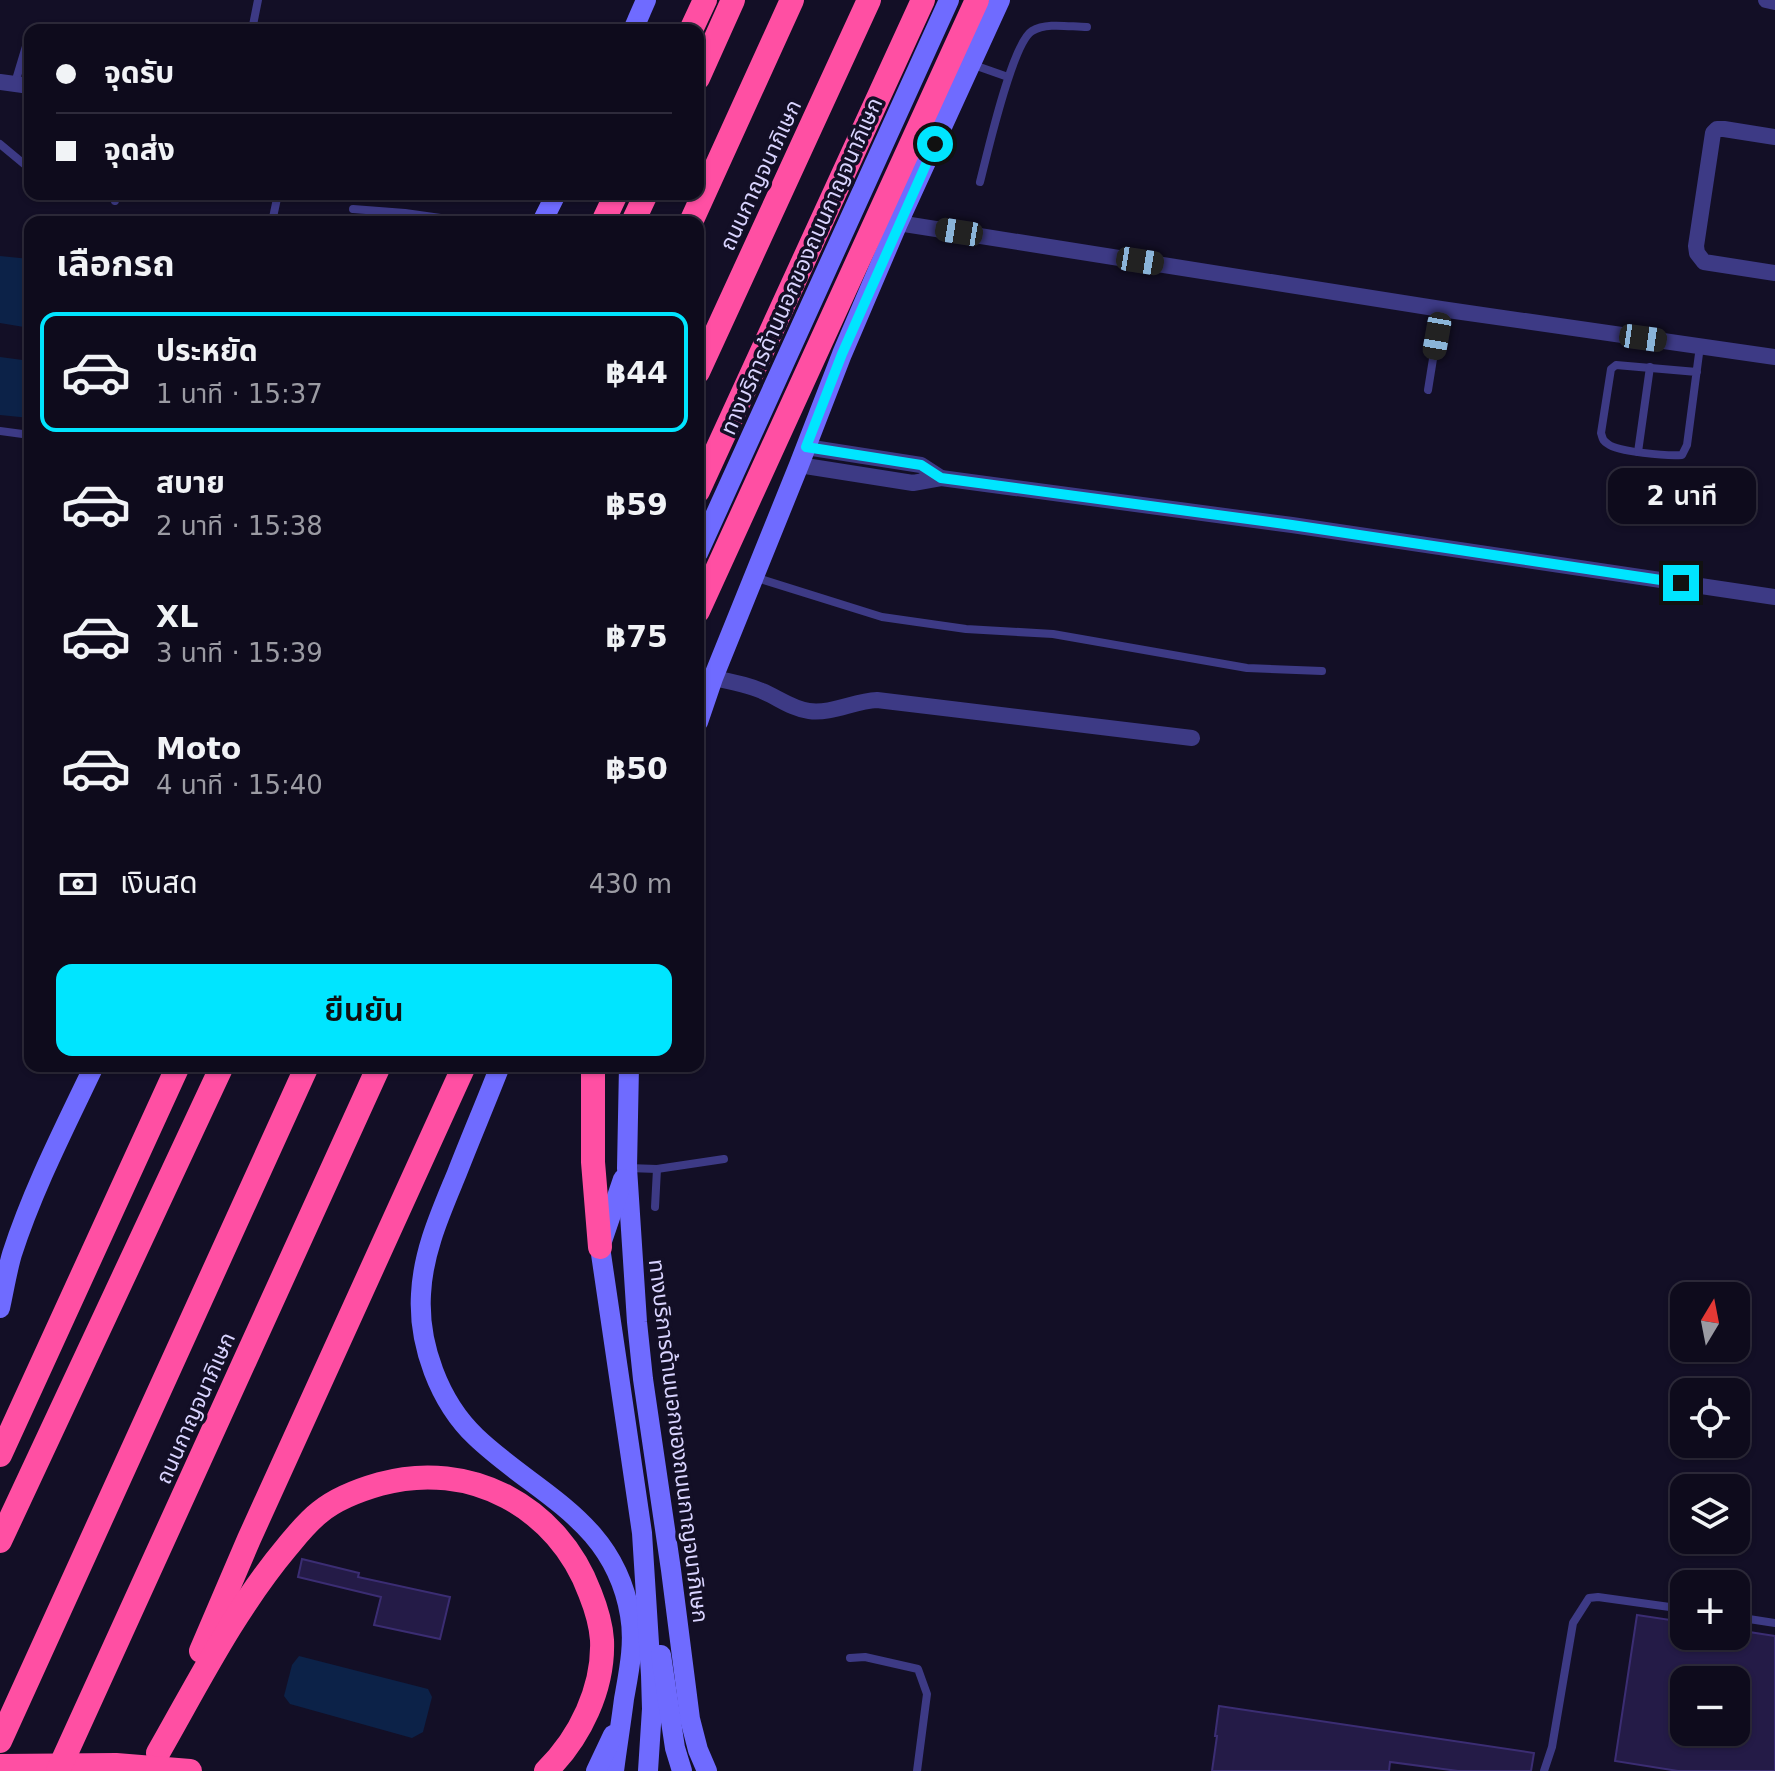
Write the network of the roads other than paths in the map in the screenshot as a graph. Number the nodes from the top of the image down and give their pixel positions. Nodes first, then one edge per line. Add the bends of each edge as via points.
1 (258, 0) edge
2 (646, 0) edge
3 (705, 0) edge
4 (733, 0) edge
5 (792, 0) edge
6 (869, 0) edge
7 (923, 0) edge
8 (949, 0) edge
9 (977, 0) edge
10 (990, 0) edge
11 (1000, 0) edge
12 (1766, 0) edge
13 (1775, 2) edge
14 (253, 24) edge
15 (636, 24) edge
16 (694, 24) edge
17 (1087, 27) dead end
18 (988, 28) junction
19 (24, 53) edge
20 (971, 64) junction
21 (704, 65) edge
22 (1008, 77) junction
23 (15, 84) edge
24 (1775, 137) edge
25 (0, 144) edge
26 (24, 164) edge
27 (980, 182) dead end
28 (704, 193) edge
29 (353, 209) dead end
30 (426, 216) edge
31 (898, 223) junction
32 (1775, 273) edge
33 (1441, 309) junction
34 (1700, 346) junction
35 (1775, 357) edge
36 (704, 359) edge
37 (1650, 367) junction
38 (1697, 372) junction
39 (1428, 390) dead end
40 (0, 431) edge
41 (24, 434) edge
42 (1638, 452) junction
43 (803, 456) junction
44 (704, 478) edge
45 (704, 540) edge
46 (753, 576) junction
47 (1775, 597) edge
48 (704, 598) edge
49 (1322, 671) dead end
50 (713, 678) junction
51 (704, 704) edge
52 (1192, 738) dead end
53 (91, 1072) edge
54 (175, 1072) edge
55 (219, 1072) edge
56 (304, 1072) edge
57 (376, 1072) edge
58 (461, 1072) edge
59 (498, 1072) edge
60 (593, 1072) edge
61 (629, 1072) edge
62 (724, 1159) dead end
63 (627, 1168) junction
64 (657, 1169) junction
65 (655, 1207) dead end
66 (600, 1247) junction
67 (0, 1308) edge
68 (0, 1455) edge
69 (642, 1533) junction
70 (0, 1541) edge
71 (1670, 1607) edge
72 (1750, 1619) edge
73 (1775, 1623) edge
74 (850, 1658) dead end
75 (621, 1719) junction
76 (0, 1741) edge
77 (154, 1762) edge
78 (0, 1766) edge
79 (58, 1771) edge
80 (190, 1771) edge
81 (546, 1771) edge
82 (596, 1771) edge
83 (614, 1771) edge
84 (648, 1771) edge
85 (682, 1771) edge
86 (707, 1771) edge
87 (917, 1771) edge
88 (1544, 1771) edge

1 - 14 lane
2 - 15 main road
3 - 16 highway
4 - 21 highway
5 - 28 highway, ถนนกาญจนาภิเษก
6 - 36 highway, ถนนกาญจนาภิเษก
7 - 44 highway
8 - 45 main road, ทางบริการด้านนอกของถนนกาญจนาภิเษก
9 - 48 highway
10 - 18 main road
11 - 18 main road
12 - 13 street
17 - 22 lane via 1033,30 1024,38
18 - 20 main road
19 - 23 lane
20 - 22 lane
20 - 31 main road
22 - 27 lane
24 - 32 street via 1724,129 1713,133 1696,246 1704,262
25 - 26 lane
29 - 30 lane
31 - 33 street
31 - 43 main road
33 - 34 street
33 - 39 lane
34 - 35 street
34 - 38 lane
37 - 38 lane
37 - 42 lane
37 - 42 lane via 1622,364 1611,369 1601,433 1611,447
38 - 42 lane via 1685,451 1676,456
40 - 41 lane
43 - 46 main road
43 - 47 street via 921,465 941,478
46 - 49 lane via 882,617 1053,634 1247,668
46 - 50 main road
50 - 51 main road
50 - 52 street via 764,691 806,711 877,700
53 - 67 main road via 23,1224
54 - 68 highway
55 - 70 highway
56 - 76 highway, ถนนกาญจนาภิเษก
57 - 79 highway, ถนนกาญจนาภิเษก
58 - 77 highway
59 - 75 main road via 427,1251 421,1292 424,1337 441,1389 462,1422 575,1515 617,1573 632,1637
60 - 66 highway
61 - 63 main road, ทางบริการด้านนอกของถนนกาญจนาภิเษก
62 - 64 lane
63 - 64 lane
63 - 66 main road
63 - 86 main road, ทางบริการด้านนอกของถนนกาญจนาภิเษก via 643,1379 690,1719
64 - 65 lane
66 - 69 main road
69 - 84 main road via 652,1709
69 - 85 main road
71 - 88 lane via 1589,1598 1573,1623
72 - 73 lane
74 - 87 lane via 918,1669 927,1694
75 - 82 main road
75 - 83 main road
77 - 81 highway via 240,1610 304,1527 339,1499 427,1476 475,1484 518,1503 569,1550 584,1577 600,1624 600,1668 574,1736
78 - 80 highway via 116,1765

